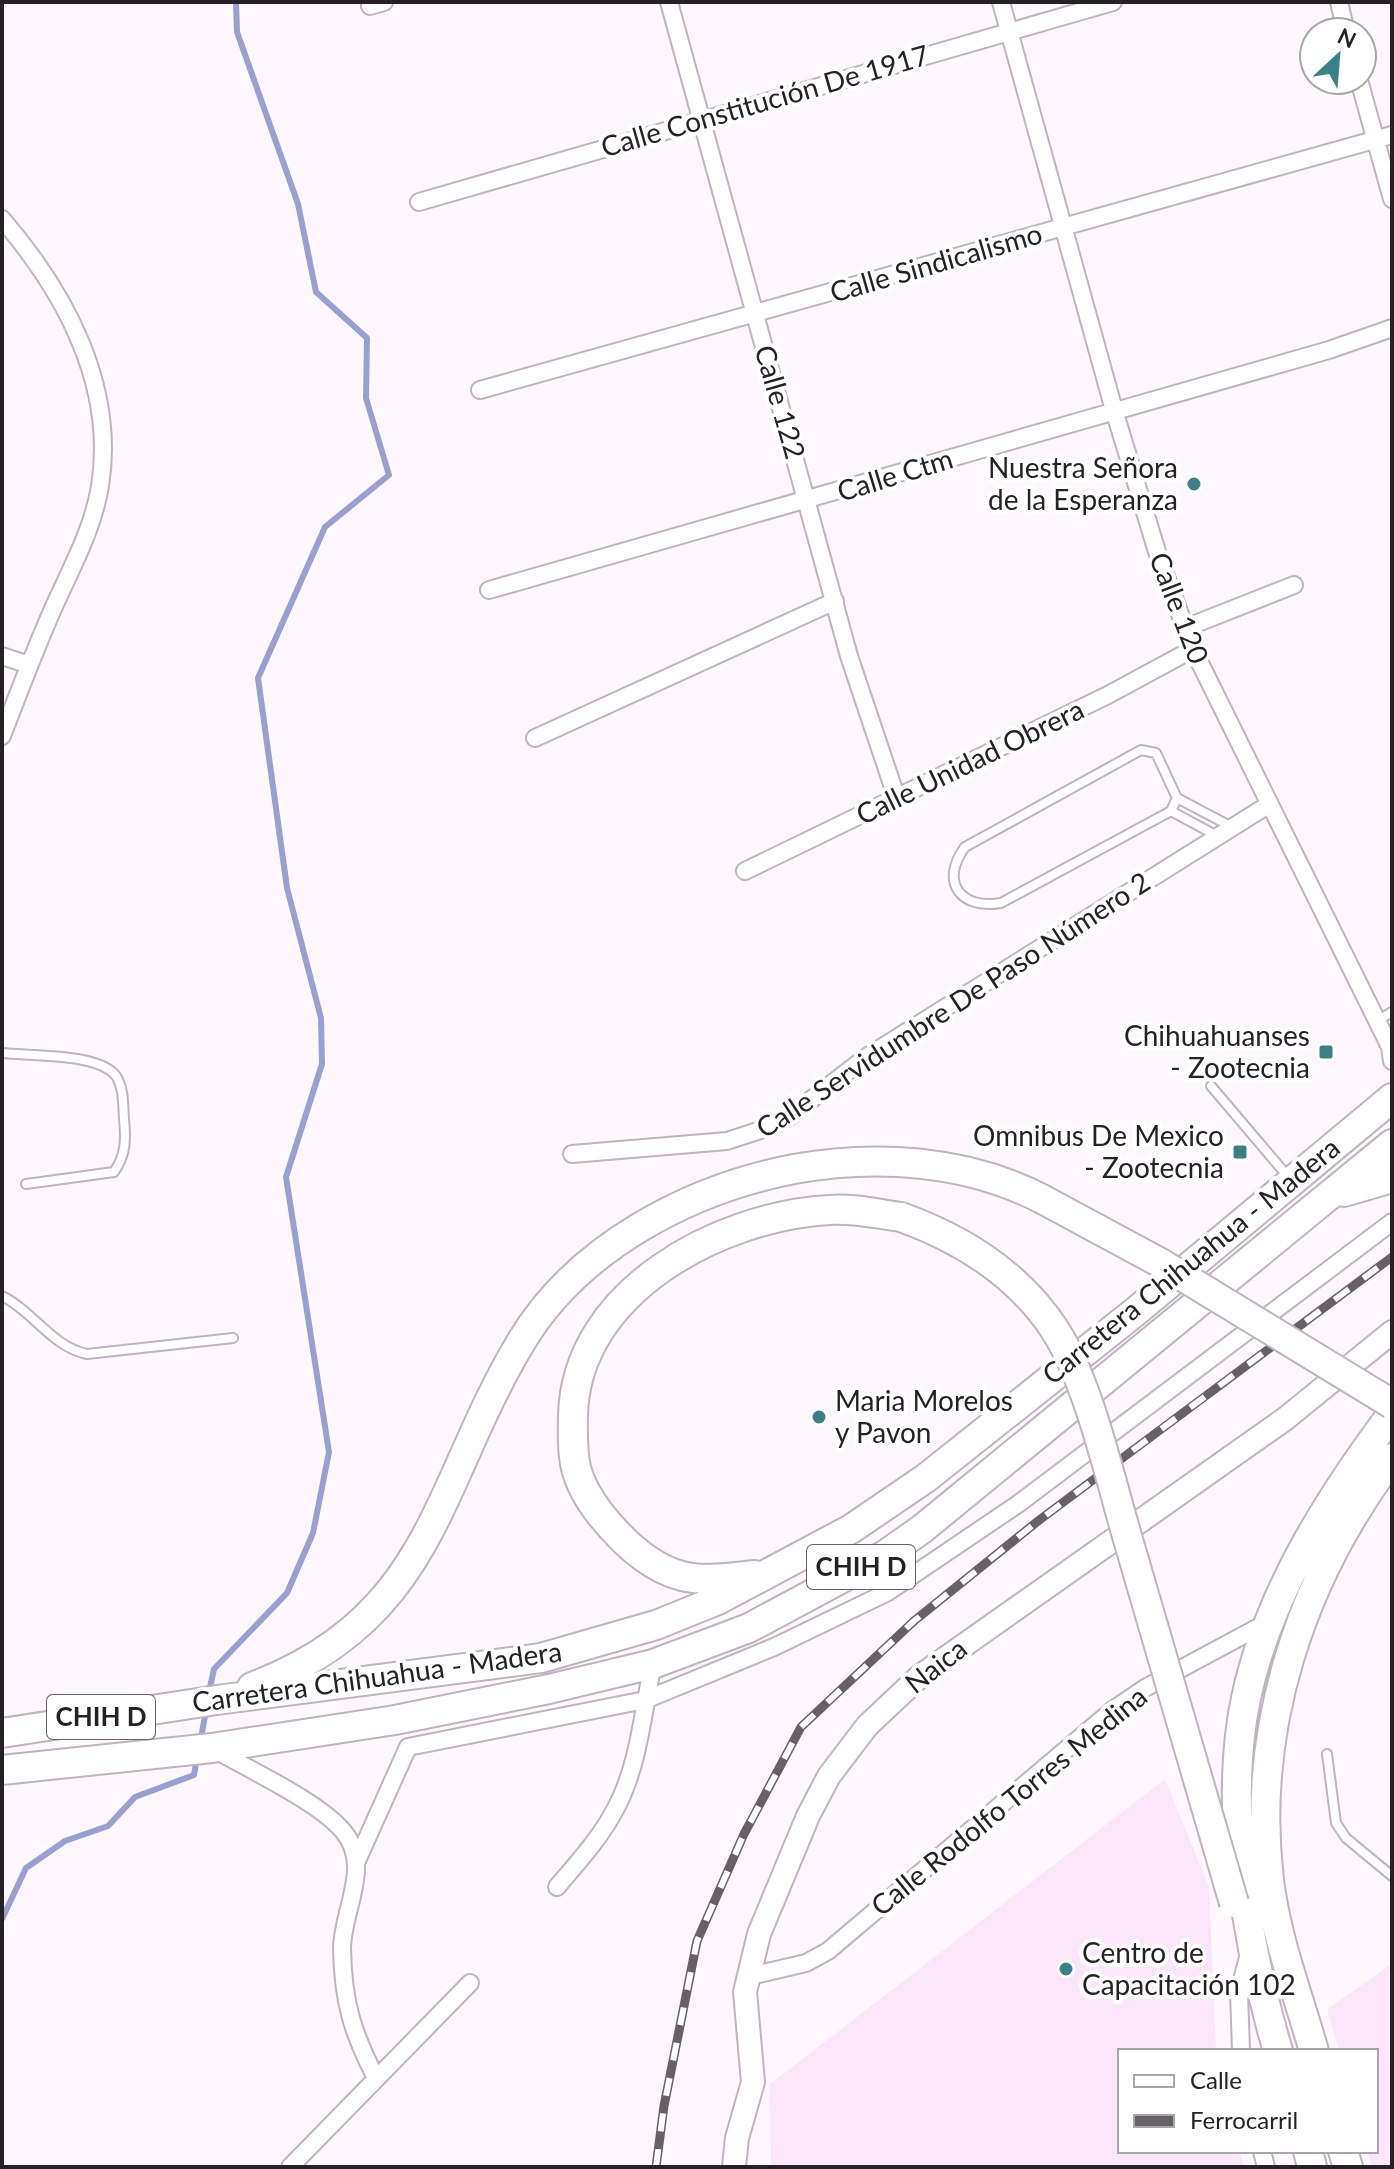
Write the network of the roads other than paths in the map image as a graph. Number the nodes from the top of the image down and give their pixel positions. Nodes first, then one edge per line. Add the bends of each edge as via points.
1 (669, 2) edge
2 (1001, 2) edge
3 (1113, 2) edge
4 (1008, 30) junction
5 (1363, 96) edge
6 (701, 120) junction
7 (1392, 135) edge
8 (1374, 140) junction
9 (1392, 199) edge
10 (419, 202) dead end
11 (2, 219) edge
12 (1063, 228) junction
13 (755, 314) junction
14 (1392, 328) edge
15 (480, 390) dead end
16 (1114, 410) junction
17 (807, 501) junction
18 (1294, 585) dead end
19 (489, 590) dead end
20 (835, 601) junction
21 (1185, 628) junction
22 (1193, 649) junction
23 (2, 656) edge
24 (29, 665) junction
25 (2, 736) edge
26 (535, 738) dead end
27 (1177, 798) junction
28 (897, 799) junction
29 (1268, 805) junction
30 (1171, 811) junction
31 (1226, 832) junction
32 (745, 871) dead end
33 (1392, 1012) edge
34 (1376, 1021) junction
35 (1391, 1052) edge
36 (2, 1053) edge
37 (1211, 1086) dead end
38 (1392, 1098) edge
39 (1392, 1144) edge
40 (572, 1154) dead end
41 (1392, 1178) edge
42 (1291, 1180) junction
43 (26, 1184) dead end
44 (1325, 1200) junction
45 (1392, 1222) edge
46 (2, 1296) edge
47 (1392, 1332) edge
48 (233, 1338) dead end
49 (1392, 1404) edge
50 (1392, 1414) edge
51 (1392, 1458) edge
52 (764, 1574) junction
53 (1269, 1622) junction
54 (653, 1664) junction
55 (645, 1700) junction
56 (212, 1701) junction
57 (2, 1733) edge
58 (204, 1749) junction
59 (1327, 1754) dead end
60 (2, 1770) edge
61 (356, 1863) junction
62 (1392, 1876) edge
63 (557, 1887) dead end
64 (1250, 1941) junction
65 (750, 1976) junction
66 (470, 1983) dead end
67 (1241, 2049) edge
68 (1277, 2049) edge
69 (1313, 2049) edge
70 (376, 2078) junction
71 (290, 2167) edge
72 (734, 2167) edge

1 - 6 street, Calle 122
2 - 4 street, Calle 120
3 - 4 street, Calle Constitución De 1917
4 - 6 street, Calle Constitución De 1917
4 - 12 street, Calle 120
5 - 8 street
6 - 10 street, Calle Constitución De 1917
6 - 13 street, Calle 122
7 - 8 street, Calle Sindicalismo
8 - 9 street
8 - 12 street, Calle Sindicalismo
11 - 24 street via 41,268 75,325 95,385 105,440 100,487 85,540
12 - 13 street, Calle Sindicalismo
12 - 16 street, Calle 120
13 - 15 street, Calle Sindicalismo
13 - 17 street, Calle 122
14 - 16 street, Calle Ctm
16 - 17 street, Calle Ctm
16 - 21 street, Calle 120
17 - 19 street, Calle Ctm
17 - 20 street, Calle 122
18 - 21 street
20 - 26 street
20 - 28 street, Calle 122
21 - 22 street, Calle 120
22 - 28 street, Calle Unidad Obrera
22 - 29 street, Calle 120
23 - 24 street
24 - 25 street
27 - 30 lane
27 - 30 lane via 1156,753 1141,750 965,847 955,862 953,879 964,898 983,906 1001,903
27 - 31 lane
28 - 32 street, Calle Unidad Obrera
29 - 31 street, Calle Servidumbre De Paso Número 2
29 - 34 street, Calle 120
30 - 31 lane
31 - 40 street, Calle Servidumbre De Paso Número 2 via 865,1058 770,1127 727,1141
33 - 34 lane
34 - 35 street, Calle 120
36 - 43 lane via 90,1061 115,1075 122,1088 127,1142 114,1172
37 - 42 lane
38 - 42 highway, Carretera Chihuahua - Madera / CHIH D
39 - 44 highway, Carretera Chihuahua - Madera / CHIH D
41 - 44 highway
42 - 52 highway, Carretera Chihuahua - Madera / CHIH D via 926,1478 851,1529
44 - 54 highway, Carretera Chihuahua - Madera / CHIH D via 910,1538 749,1628
45 - 55 street via 1018,1504 888,1592
46 - 48 lane via 60,1343 87,1354
47 - 65 street, Naica via 1285,1419 919,1677 867,1726 829,1776 808,1816 759,1934
49 - 56 highway, bridge via 1159,1262 1015,1185 945,1168 882,1161 833,1162 749,1180 694,1201 616,1242 563,1288 521,1341 430,1533 370,1615 331,1647 271,1680
50 - 53 highway via 1315,1531
51 - 69 highway via 1336,1545 1306,1605 1274,1717 1268,1781 1269,1881
52 - 56 highway, Carretera Chihuahua - Madera / CHIH D via 656,1625 541,1658
52 - 64 highway, bridge via 683,1577 657,1566 611,1528 583,1491 572,1460 573,1399 585,1360 609,1316 671,1262 721,1235 813,1211 901,1217 967,1246 1018,1288 1057,1333 1083,1392 1234,1903
53 - 64 highway via 1246,1697 1239,1750
53 - 65 street, Calle Rodolfo Torres Medina via 1114,1709 828,1951 806,1963
54 - 55 street
54 - 58 highway, Carretera Chihuahua - Madera / CHIH D via 395,1720
55 - 61 street via 408,1747
55 - 63 street via 618,1806
56 - 57 highway, Carretera Chihuahua - Madera / CHIH D
58 - 60 highway, Carretera Chihuahua - Madera / CHIH D
58 - 61 street via 332,1820 351,1842
59 - 62 lane via 1336,1823 1346,1838
61 - 70 street via 342,1944 347,2013
64 - 67 street via 1239,1991
64 - 68 highway
65 - 72 street, Naica via 745,2013 753,2082
66 - 70 street
70 - 71 street

